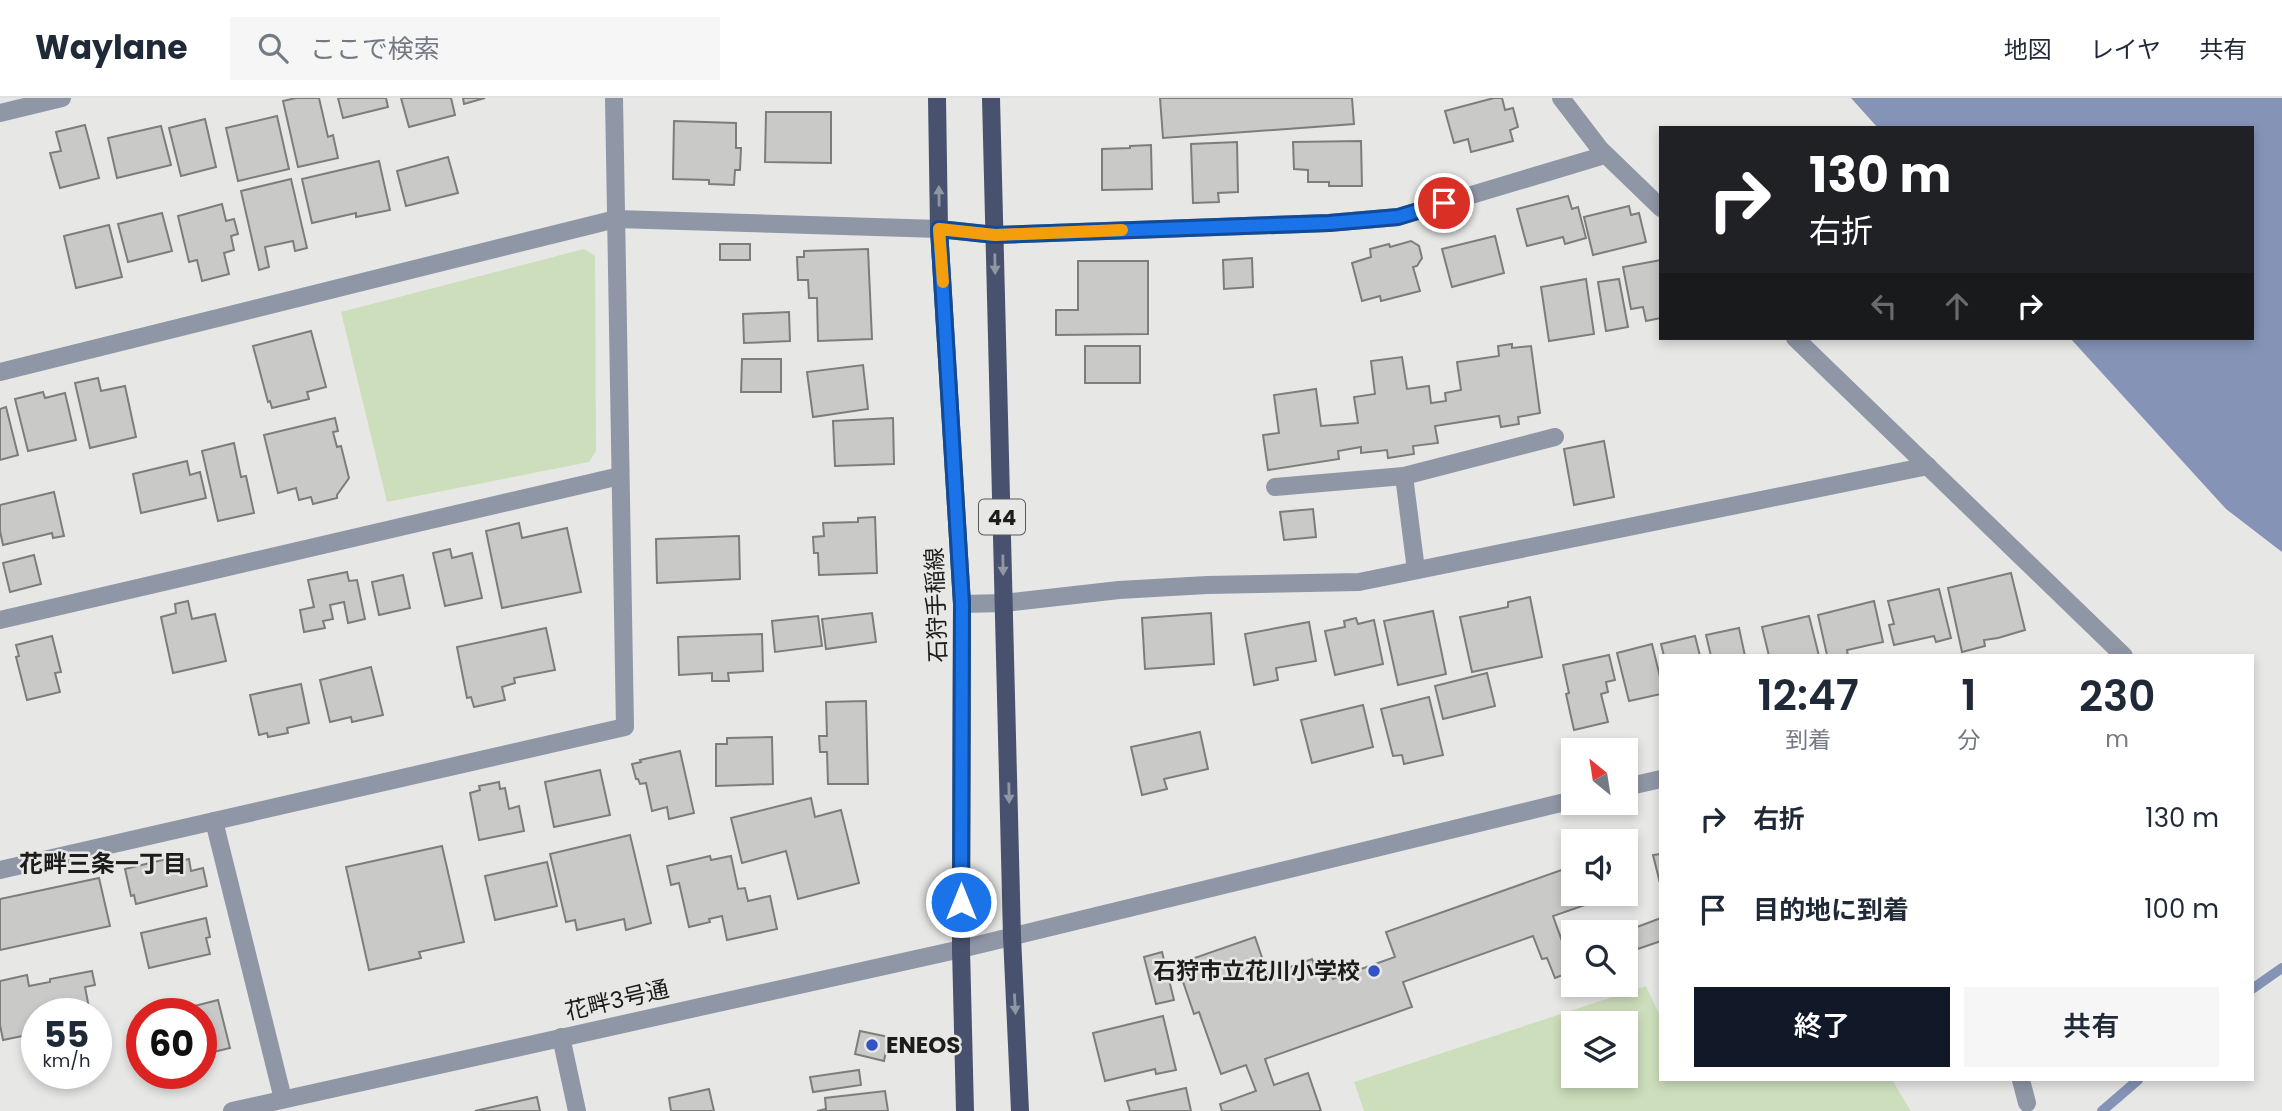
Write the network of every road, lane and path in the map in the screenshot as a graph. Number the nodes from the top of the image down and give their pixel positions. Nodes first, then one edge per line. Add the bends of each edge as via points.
1 (62, 98) edge
2 (614, 98) edge
3 (937, 98) edge
4 (991, 98) edge
5 (1561, 98) edge
6 (0, 113) edge
7 (1605, 155) junction
8 (1659, 206) edge
9 (616, 219) junction
10 (939, 229) junction
11 (995, 235) junction
12 (1797, 340) edge
13 (0, 372) edge
14 (1555, 437) dead end
15 (1928, 466) junction
16 (620, 476) junction
17 (1404, 476) junction
18 (1275, 487) dead end
19 (1416, 570) junction
20 (1004, 603) junction
21 (962, 604) junction
22 (0, 620) edge
23 (2122, 654) edge
24 (1659, 779) edge
25 (1638, 784) edge
26 (1561, 803) edge
27 (214, 821) junction
28 (0, 870) edge
29 (1012, 936) junction
30 (961, 949) junction
31 (561, 1037) junction
32 (2021, 1081) edge
33 (283, 1099) junction
34 (2027, 1103) dead end
35 (232, 1111) edge
36 (577, 1111) edge
37 (965, 1111) edge
38 (1020, 1111) edge

1 - 6 street
2 - 9 street
10 -> 3 main road, 石狩手稲線 / 44
4 - 11 main road, 44
5 - 7 street
7 - 8 street
7 - 11 street via 1398,217
9 - 10 street
9 - 13 street
9 - 16 street
10 - 11 street
10 - 21 main road, 石狩手稲線 / 44
11 -> 20 main road, 44
12 - 15 street
14 - 17 street
15 - 19 street
15 - 23 street
16 - 22 street
16 - 27 street via 625,727
17 - 18 street
17 - 19 street
19 - 20 street via 1359,582 1119,590
20 - 21 street
20 -> 29 main road, 44
21 - 30 main road, 石狩手稲線 / 44
24 - 25 street
26 - 29 street, 花畔3号通
27 - 28 street
27 - 33 street
29 - 30 street, 花畔3号通
29 -> 38 main road, 44
30 - 31 street, 花畔3号通
30 - 37 main road, 石狩手稲線 / 44
31 - 33 street, 花畔3号通
31 - 36 street
32 - 34 street
33 - 35 street, 花畔3号通

